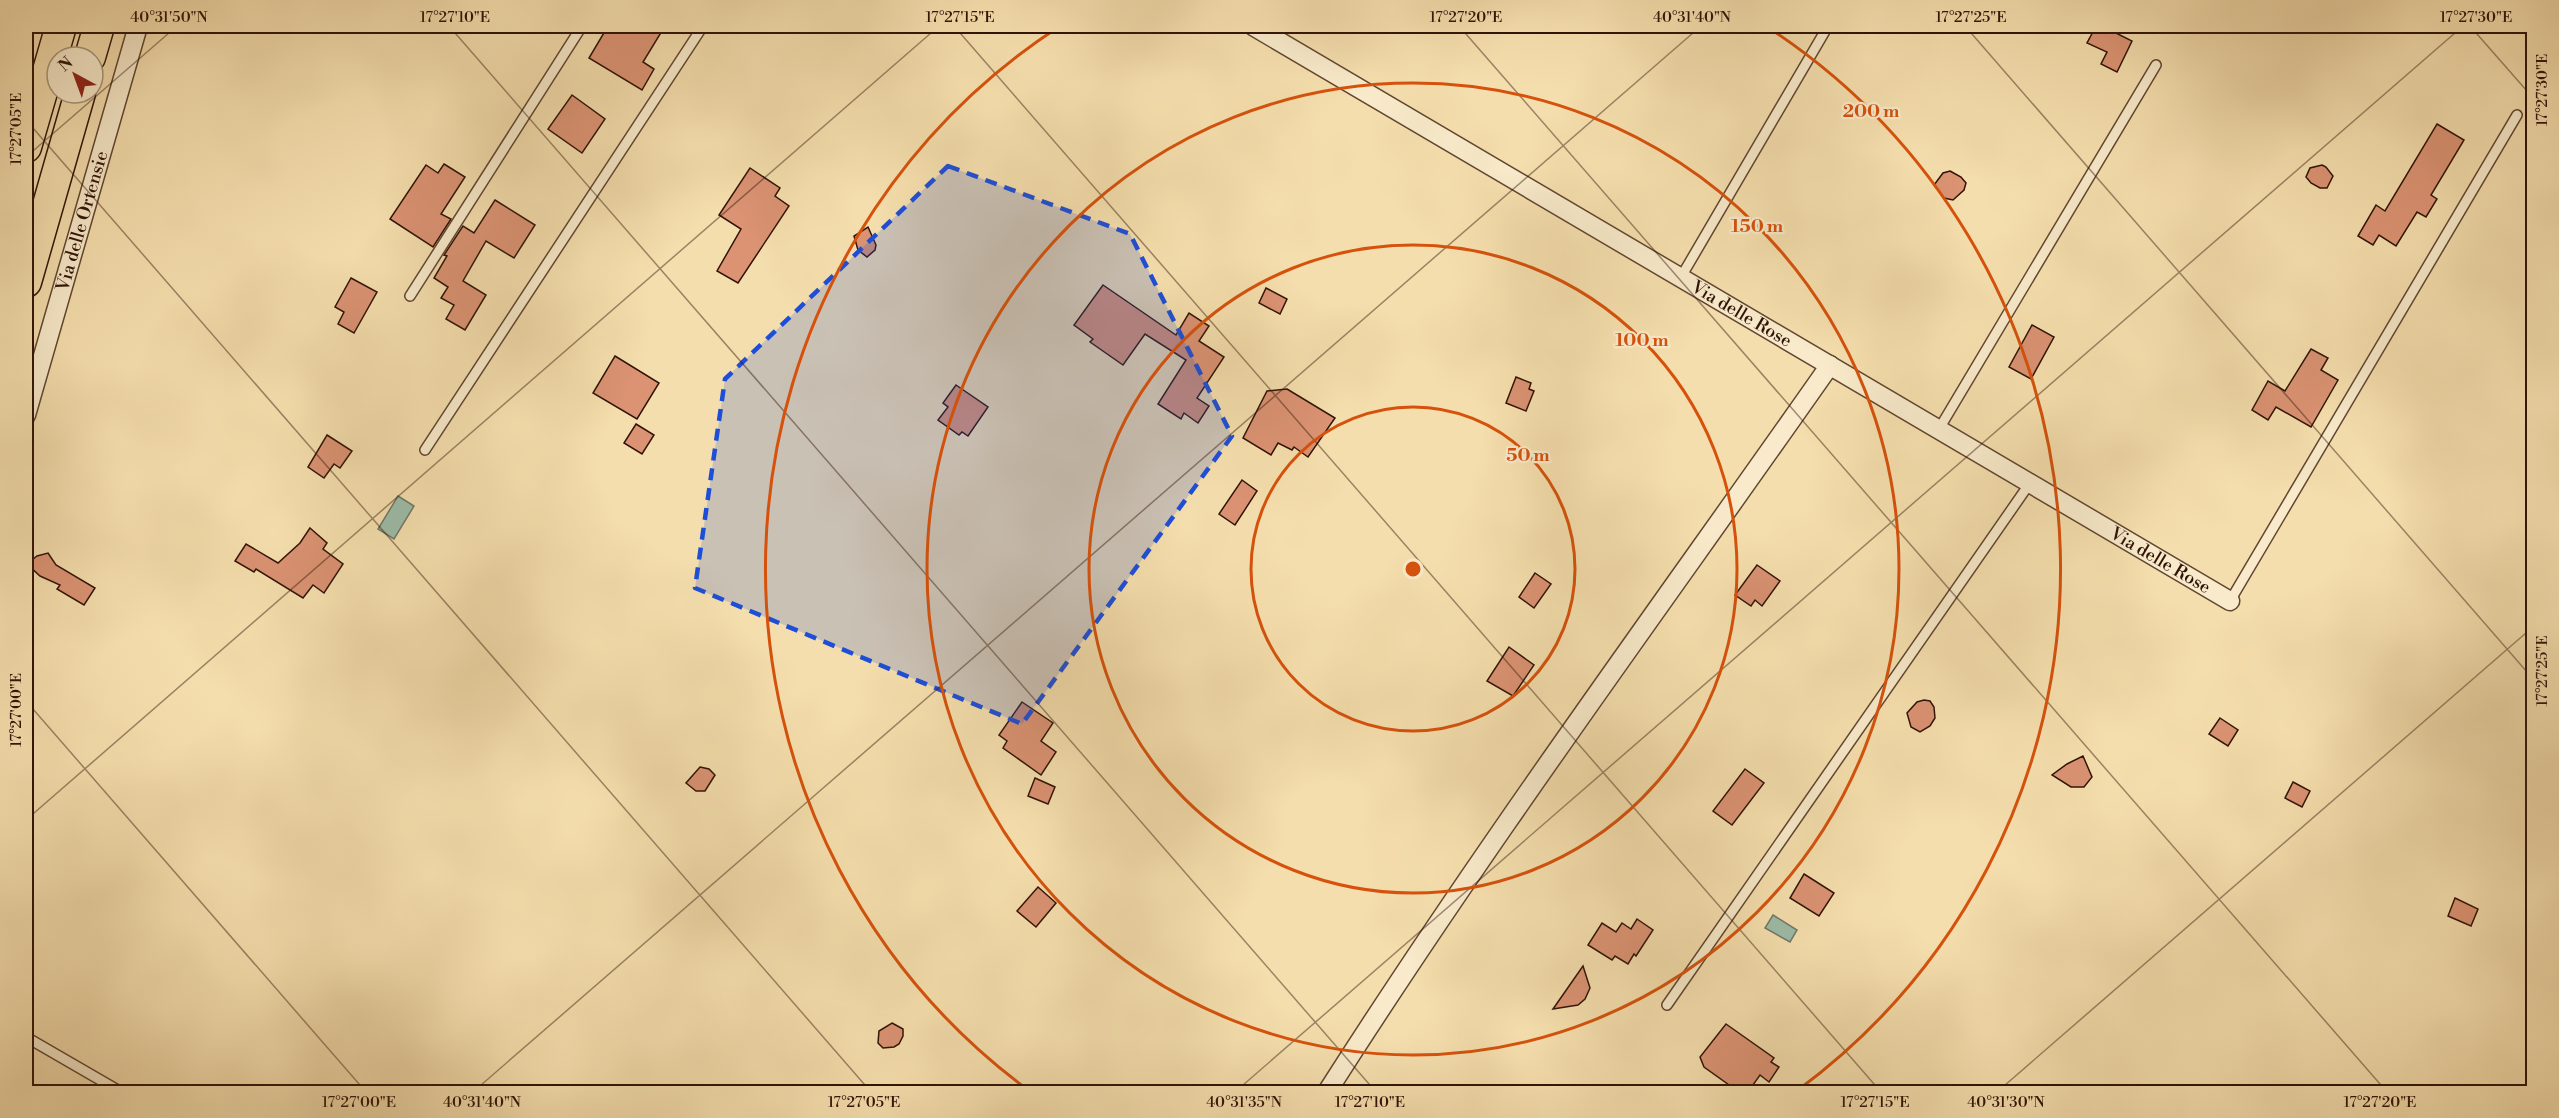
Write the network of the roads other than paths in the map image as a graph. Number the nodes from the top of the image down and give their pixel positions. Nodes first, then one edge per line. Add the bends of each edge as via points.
1 (61, 26) edge
2 (99, 26) edge
3 (138, 26) edge
4 (582, 26) edge
5 (704, 26) edge
6 (1253, 26) edge
7 (1828, 26) edge
8 (93, 45) edge
9 (2156, 65) dead end
10 (77, 105) edge
11 (2517, 115) dead end
12 (26, 147) edge
13 (1681, 277) junction
14 (26, 282) edge
15 (410, 296) dead end
16 (1830, 365) junction
17 (26, 415) edge
18 (1939, 429) junction
19 (425, 450) dead end
20 (2030, 483) junction
21 (2230, 601) joint
22 (1667, 1005) dead end
23 (26, 1037) edge
24 (121, 1092) edge
25 (1327, 1092) edge

1 - 12 highway
2 - 8 highway
3 - 17 street, Via delle Ortensie
4 - 15 lane
5 - 19 lane
6 - 13 street, Via delle Rose
7 - 13 lane
9 - 18 lane
10 - 14 highway
11 - 21 lane
13 - 16 street, Via delle Rose
16 - 18 street, Via delle Rose
16 - 25 street via 1540,777
18 - 20 street, Via delle Rose
20 - 21 street, Via delle Rose
20 - 22 lane
23 - 24 lane

